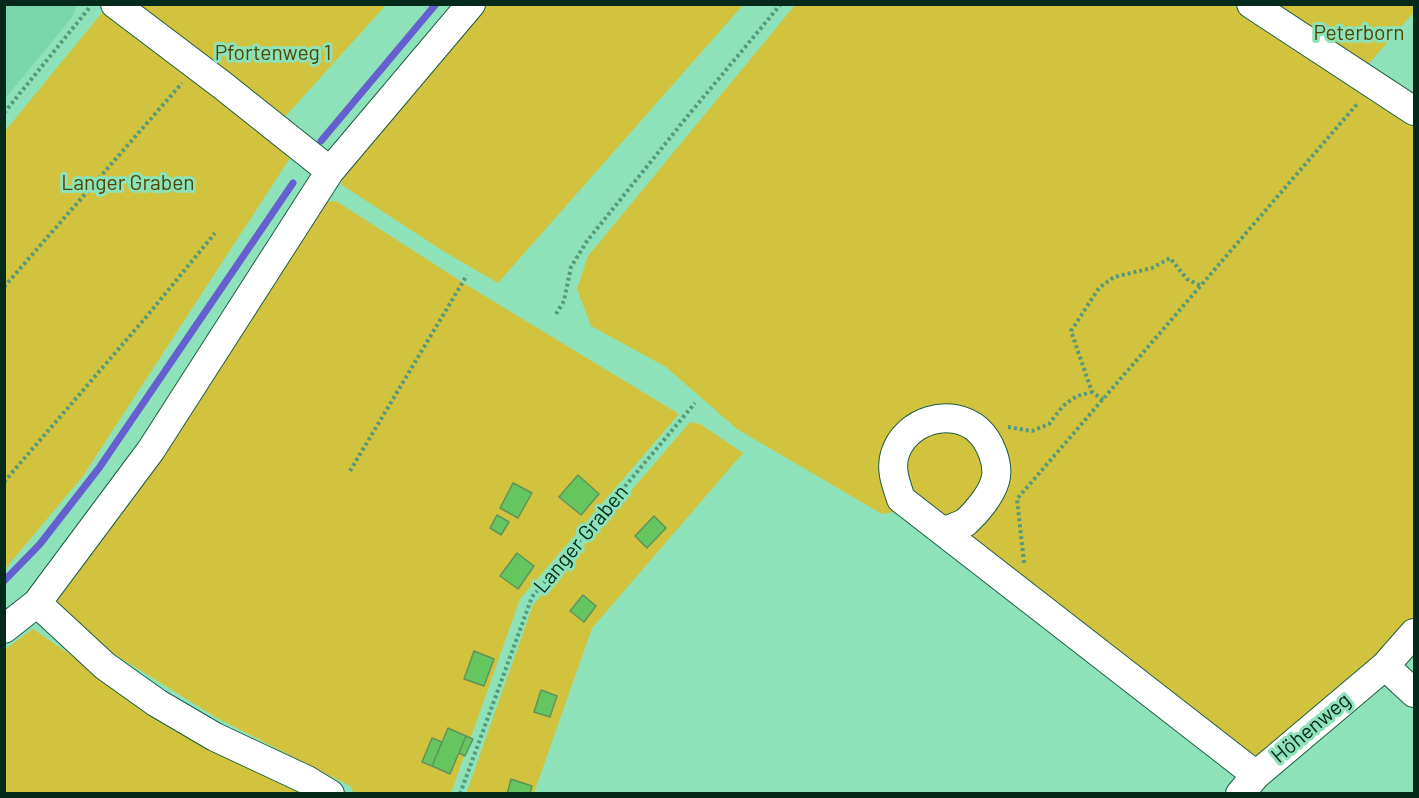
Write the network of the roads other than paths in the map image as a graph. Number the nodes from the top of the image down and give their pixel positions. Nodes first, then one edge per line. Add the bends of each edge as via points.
1 (115, 4) edge
2 (471, 4) edge
3 (1251, 4) edge
4 (1414, 111) edge
5 (330, 171) junction
6 (945, 531) junction
7 (37, 603) junction
8 (4, 629) edge
9 (1414, 633) edge
10 (1385, 666) junction
11 (1414, 693) edge
12 (1248, 784) edge
13 (330, 794) edge

1 - 5 street
2 - 5 street
3 - 4 street
5 - 7 street via 151,450
6 - 6 street via 901,499 893,473 894,454 907,432 942,418 978,430 996,464 996,480 986,499 965,522
6 - 12 street
7 - 8 street
7 - 13 street via 105,666 157,703 214,737
9 - 10 street, Höhenweg
10 - 11 street
10 - 12 street, Höhenweg

